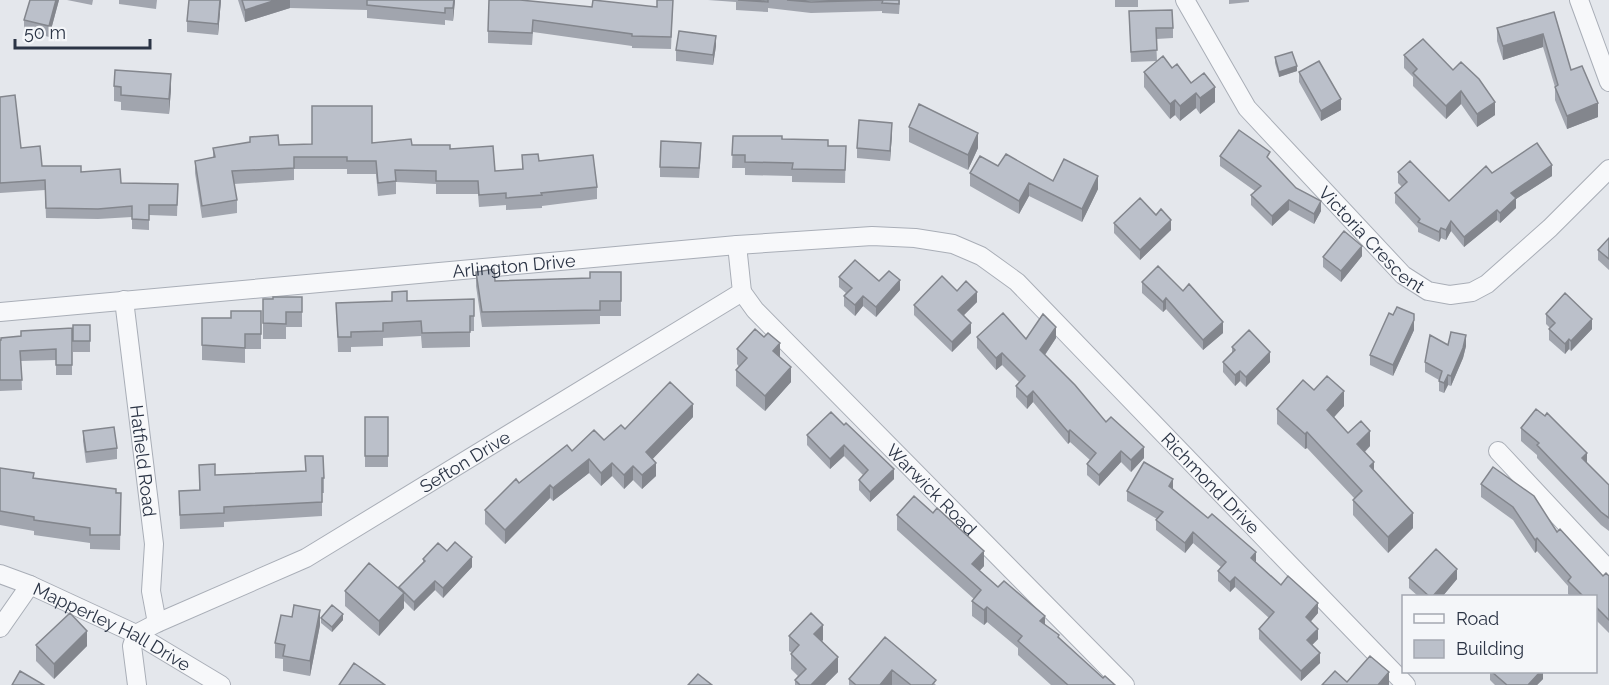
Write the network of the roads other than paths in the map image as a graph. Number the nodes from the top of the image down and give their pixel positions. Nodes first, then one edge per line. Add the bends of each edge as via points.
1 (1185, 0) edge
2 (1579, 0) edge
3 (1609, 82) edge
4 (1609, 169) edge
5 (737, 245) junction
6 (1017, 282) joint
7 (742, 292) junction
8 (124, 300) junction
9 (0, 312) edge
10 (1498, 451) dead end
11 (1609, 570) edge
12 (0, 574) edge
13 (30, 585) junction
14 (156, 623) junction
15 (0, 628) edge
16 (136, 634) junction
17 (137, 685) edge
18 (221, 685) edge
19 (1125, 685) edge
20 (1406, 685) edge

1 - 4 street, Victoria Crescent via 1247,108 1403,275 1428,291 1450,295 1472,292 1486,284
2 - 3 street
5 - 6 street, Arlington Drive via 872,236 915,238 953,244 981,256
5 - 7 street
5 - 8 street, Arlington Drive
6 - 20 street, Richmond Drive
7 - 14 street, Sefton Drive via 306,558
7 - 19 street, Warwick Road via 755,310
8 - 9 street, Arlington Drive
8 - 14 street, Hatfield Road via 154,544 151,591
10 - 11 street
12 - 13 street, Mapperley Hall Drive
13 - 15 street
13 - 16 street, Mapperley Hall Drive
14 - 16 street, Sefton Drive
16 - 17 street via 132,646
16 - 18 street, Mapperley Hall Drive

